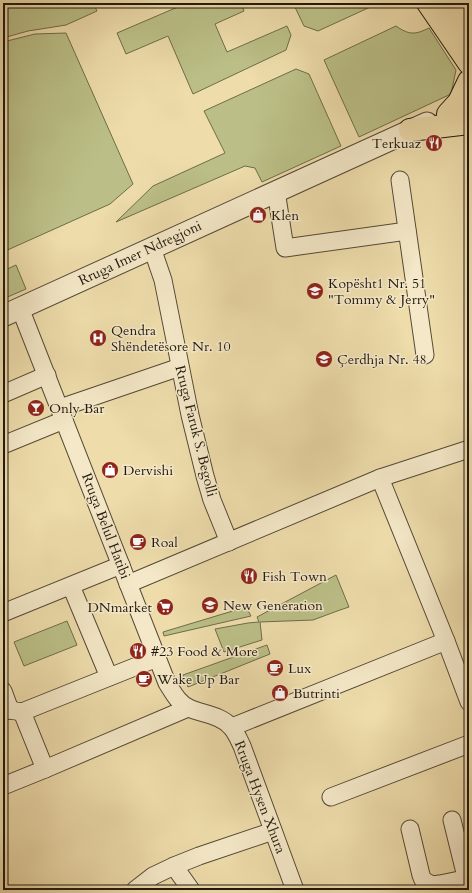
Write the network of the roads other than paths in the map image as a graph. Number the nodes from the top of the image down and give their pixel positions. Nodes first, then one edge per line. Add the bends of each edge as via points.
1 (428, 3) edge
2 (448, 3) edge
3 (469, 34) edge
4 (469, 69) edge
5 (469, 106) edge
6 (448, 114) junction
7 (469, 123) edge
8 (410, 130) junction
9 (400, 180) dead end
10 (276, 191) junction
11 (407, 231) junction
12 (152, 248) junction
13 (12, 312) edge
14 (425, 355) dead end
15 (180, 367) junction
16 (47, 375) junction
17 (3, 394) edge
18 (62, 414) junction
19 (3, 445) edge
20 (469, 449) edge
21 (380, 478) junction
22 (229, 542) junction
23 (121, 565) junction
24 (128, 584) junction
25 (71, 586) junction
26 (3, 613) edge
27 (446, 641) junction
28 (157, 658) junction
29 (109, 678) junction
30 (3, 691) edge
31 (469, 701) edge
32 (188, 708) junction
33 (12, 711) edge
34 (232, 727) junction
35 (469, 744) edge
36 (45, 770) junction
37 (3, 786) edge
38 (331, 797) dead end
39 (452, 820) dead end
40 (410, 829) dead end
41 (274, 831) junction
42 (174, 866) junction
43 (468, 882) edge
44 (135, 890) edge
45 (191, 890) edge
46 (295, 890) edge

1 - 4 main road
2 - 3 main road
4 - 6 main road via 459,102
5 - 6 street, Rruga Imer Ndregjoni
6 - 8 street, Rruga Imer Ndregjoni
7 - 8 main road
8 - 10 street, Rruga Imer Ndregjoni
9 - 11 street
10 - 11 street via 285,248
10 - 12 street, Rruga Imer Ndregjoni
11 - 14 street
12 - 13 street, Rruga Imer Ndregjoni
12 - 15 street, Rruga Faruk S. Begolli via 163,280
13 - 16 street, Rruga Belul Hatibi
15 - 18 street
15 - 22 street, Rruga Faruk S. Begolli via 205,476
16 - 17 street
16 - 18 street, Rruga Belul Hatibi
18 - 19 street
18 - 23 street, Rruga Belul Hatibi
20 - 21 street
21 - 22 street
21 - 27 street
22 - 24 street
23 - 24 street, Rruga Belul Hatibi
23 - 25 street
24 - 28 street, Rruga Belul Hatibi
25 - 26 street
25 - 29 street
27 - 31 street
27 - 34 street
28 - 29 street
28 - 32 street, Rruga Belul Hatibi via 173,693
29 - 33 street
30 - 33 street
32 - 34 street, Rruga Hysen Xhura via 218,718
32 - 36 street
33 - 36 street
34 - 41 street, Rruga Hysen Xhura via 242,746
35 - 38 street
36 - 37 street
39 - 43 street
40 - 43 street via 423,880 432,885
41 - 42 street
41 - 46 street, Rruga Hysen Xhura
42 - 44 street via 153,876
42 - 45 street

